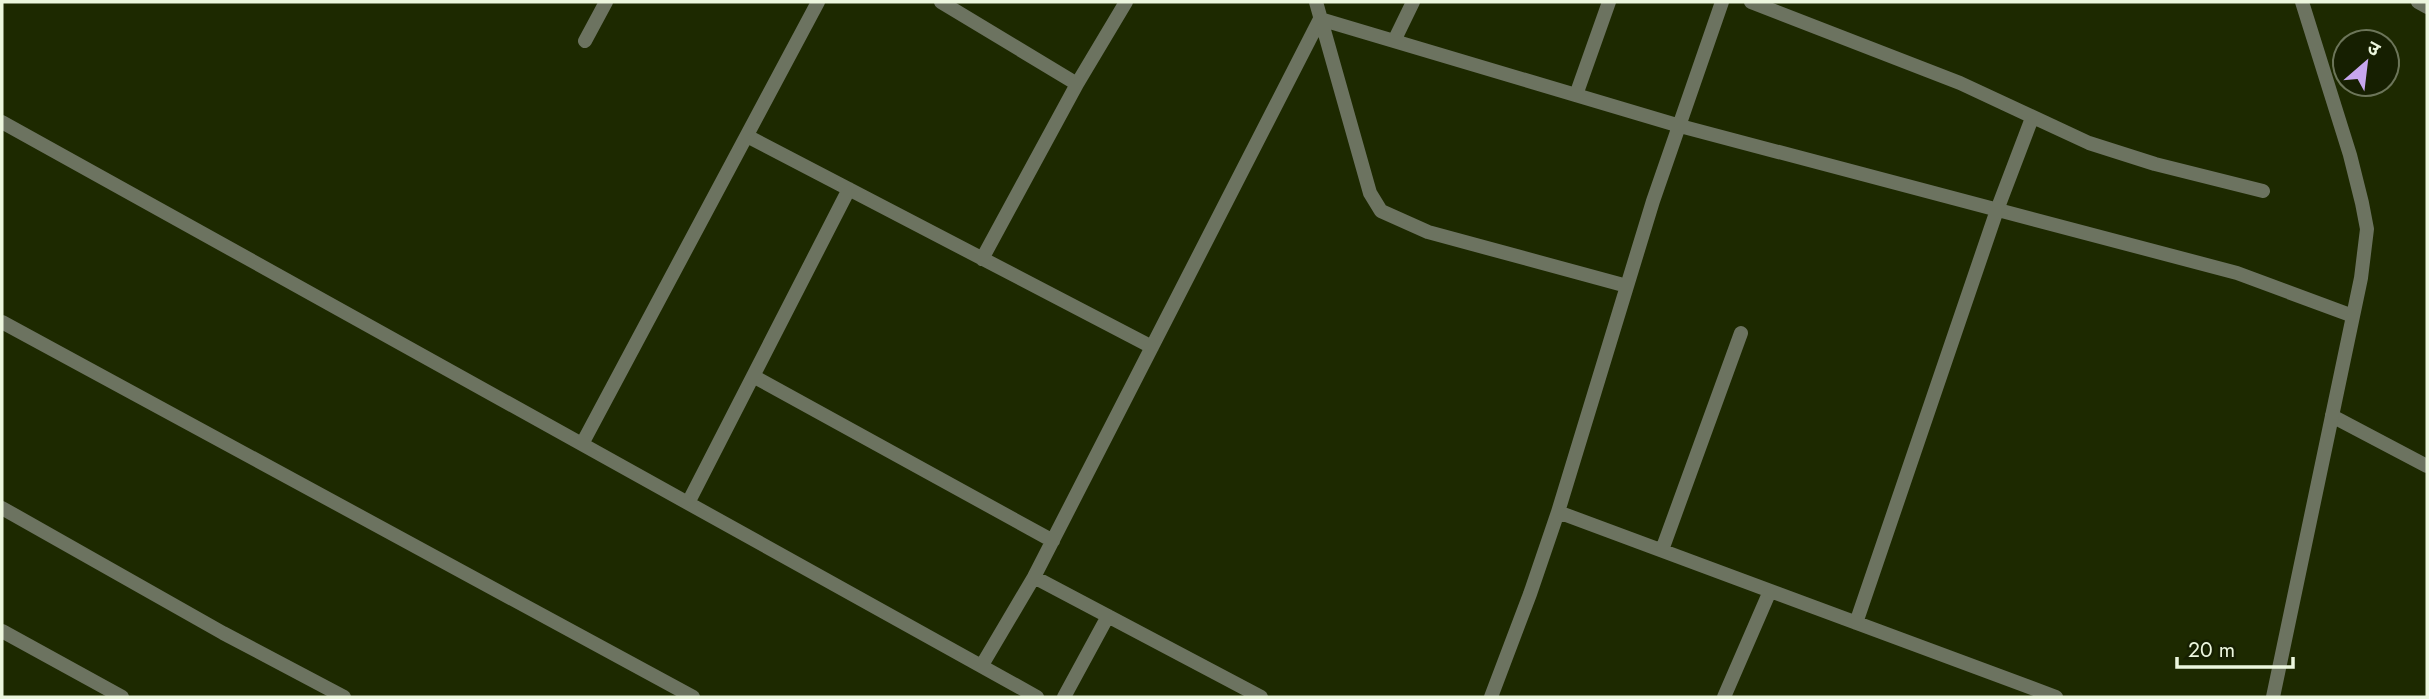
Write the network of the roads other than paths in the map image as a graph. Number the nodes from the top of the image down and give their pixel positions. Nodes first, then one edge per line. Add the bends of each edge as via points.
1 (606, 2) edge
2 (818, 2) edge
3 (941, 2) edge
4 (1126, 2) edge
5 (1316, 2) edge
6 (1413, 2) edge
7 (1609, 2) edge
8 (1723, 2) edge
9 (1751, 2) edge
10 (2302, 2) edge
11 (2417, 2) edge
12 (2427, 7) edge
13 (1320, 19) junction
14 (585, 41) dead end
15 (1394, 41) junction
16 (1077, 84) junction
17 (1576, 95) junction
18 (2032, 118) junction
19 (2, 122) edge
20 (1679, 126) junction
21 (747, 136) junction
22 (849, 189) junction
23 (2263, 191) dead end
24 (1997, 210) junction
25 (982, 259) junction
26 (1627, 286) junction
27 (2353, 316) junction
28 (2, 322) edge
29 (1741, 333) dead end
30 (1152, 347) junction
31 (753, 376) junction
32 (2332, 416) junction
33 (582, 444) junction
34 (2427, 466) edge
35 (688, 503) junction
36 (2, 508) edge
37 (1558, 512) junction
38 (1053, 541) junction
39 (1662, 550) junction
40 (1034, 577) junction
41 (1770, 591) junction
42 (1108, 616) junction
43 (1856, 623) junction
44 (2, 631) edge
45 (982, 665) junction
46 (122, 697) edge
47 (344, 697) edge
48 (693, 697) edge
49 (1037, 697) edge
50 (1064, 697) edge
51 (1261, 697) edge
52 (1490, 697) edge
53 (1724, 697) edge
54 (2056, 697) edge
55 (2273, 697) edge

1 - 14 street
2 - 21 street
3 - 16 street
4 - 16 street
5 - 13 street
6 - 15 street
7 - 17 street
8 - 20 street
9 - 18 street via 1959,83
10 - 27 street via 2350,155 2367,229
11 - 12 street
13 - 15 street
13 - 26 street via 1370,193 1381,211 1428,232
13 - 30 street
15 - 17 street
16 - 25 street
17 - 20 street
18 - 23 street via 2155,164
18 - 24 street
19 - 33 street
20 - 24 street
20 - 26 street
21 - 22 street
21 - 33 street
22 - 25 street
22 - 31 street
24 - 27 street via 2236,273
24 - 43 street
25 - 30 street
26 - 37 street
27 - 32 street
28 - 48 street
29 - 39 street
30 - 38 street
31 - 35 street
31 - 38 street
32 - 34 street
32 - 55 street
33 - 35 street
35 - 45 street
36 - 47 street
37 - 39 street
37 - 52 street
38 - 40 street
39 - 41 street
40 - 42 street
40 - 45 street
41 - 43 street
41 - 53 street
42 - 50 street
42 - 51 street
43 - 54 street
44 - 46 street
45 - 49 street

